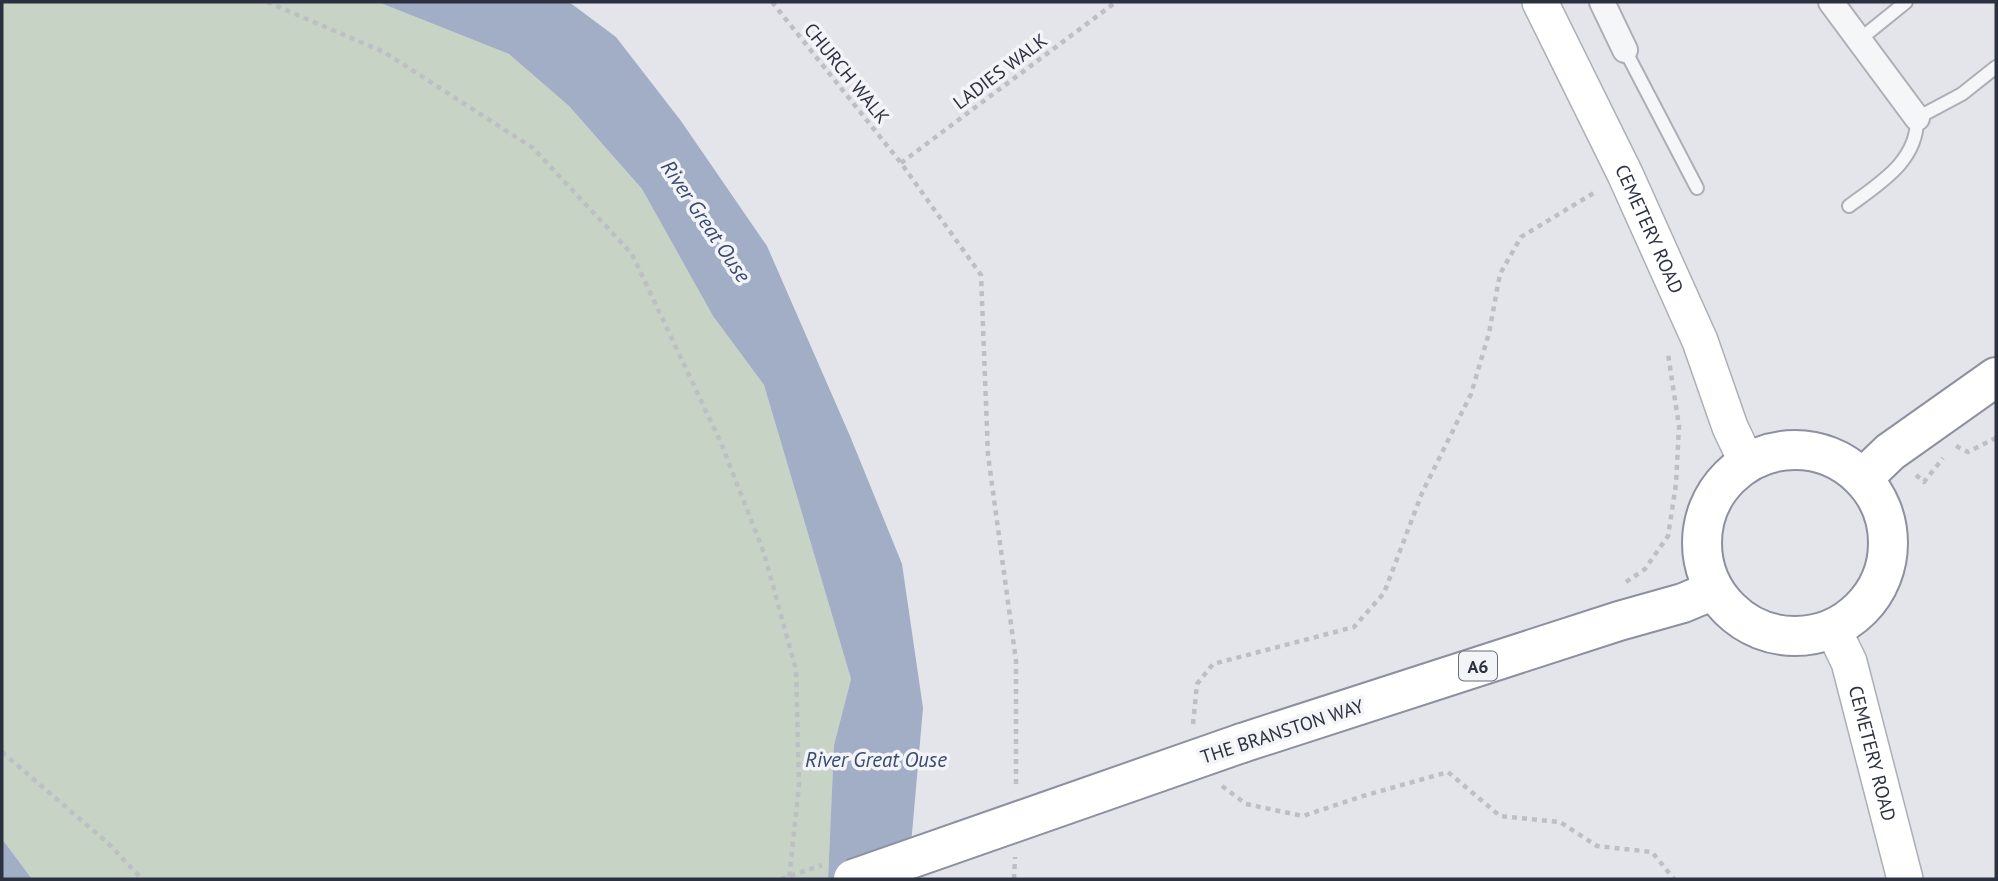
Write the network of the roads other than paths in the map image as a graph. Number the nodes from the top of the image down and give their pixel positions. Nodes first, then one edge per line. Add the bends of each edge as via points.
1 (1540, 2) edge
2 (1602, 2) edge
3 (1831, 2) edge
4 (1906, 2) edge
5 (1859, 40) junction
6 (1625, 50) joint
7 (1996, 67) edge
8 (1917, 118) junction
9 (1697, 188) dead end
10 (1849, 206) dead end
11 (1996, 377) edge
12 (1747, 463) junction
13 (1863, 478) junction
14 (1714, 590) junction
15 (1833, 629) junction
16 (853, 879) edge
17 (1905, 879) edge

1 - 12 main road, CEMETERY ROAD via 1695,329
2 - 6 street
3 - 5 street
4 - 5 lane
5 - 8 street
6 - 9 lane
7 - 8 lane via 1962,94
8 - 10 lane via 1916,137 1907,157
11 - 13 highway via 1890,452
12 - 13 highway via 1776,452 1808,450 1838,460
12 - 14 highway via 1724,481 1704,525 1704,563
13 - 15 highway via 1880,503 1888,532 1887,562 1877,590 1858,613
14 - 15 highway via 1731,612 1754,627 1779,635 1806,636
14 - 16 highway, THE BRANSTON WAY / A6, bridge via 1242,743
15 - 17 main road, CEMETERY ROAD via 1849,662

